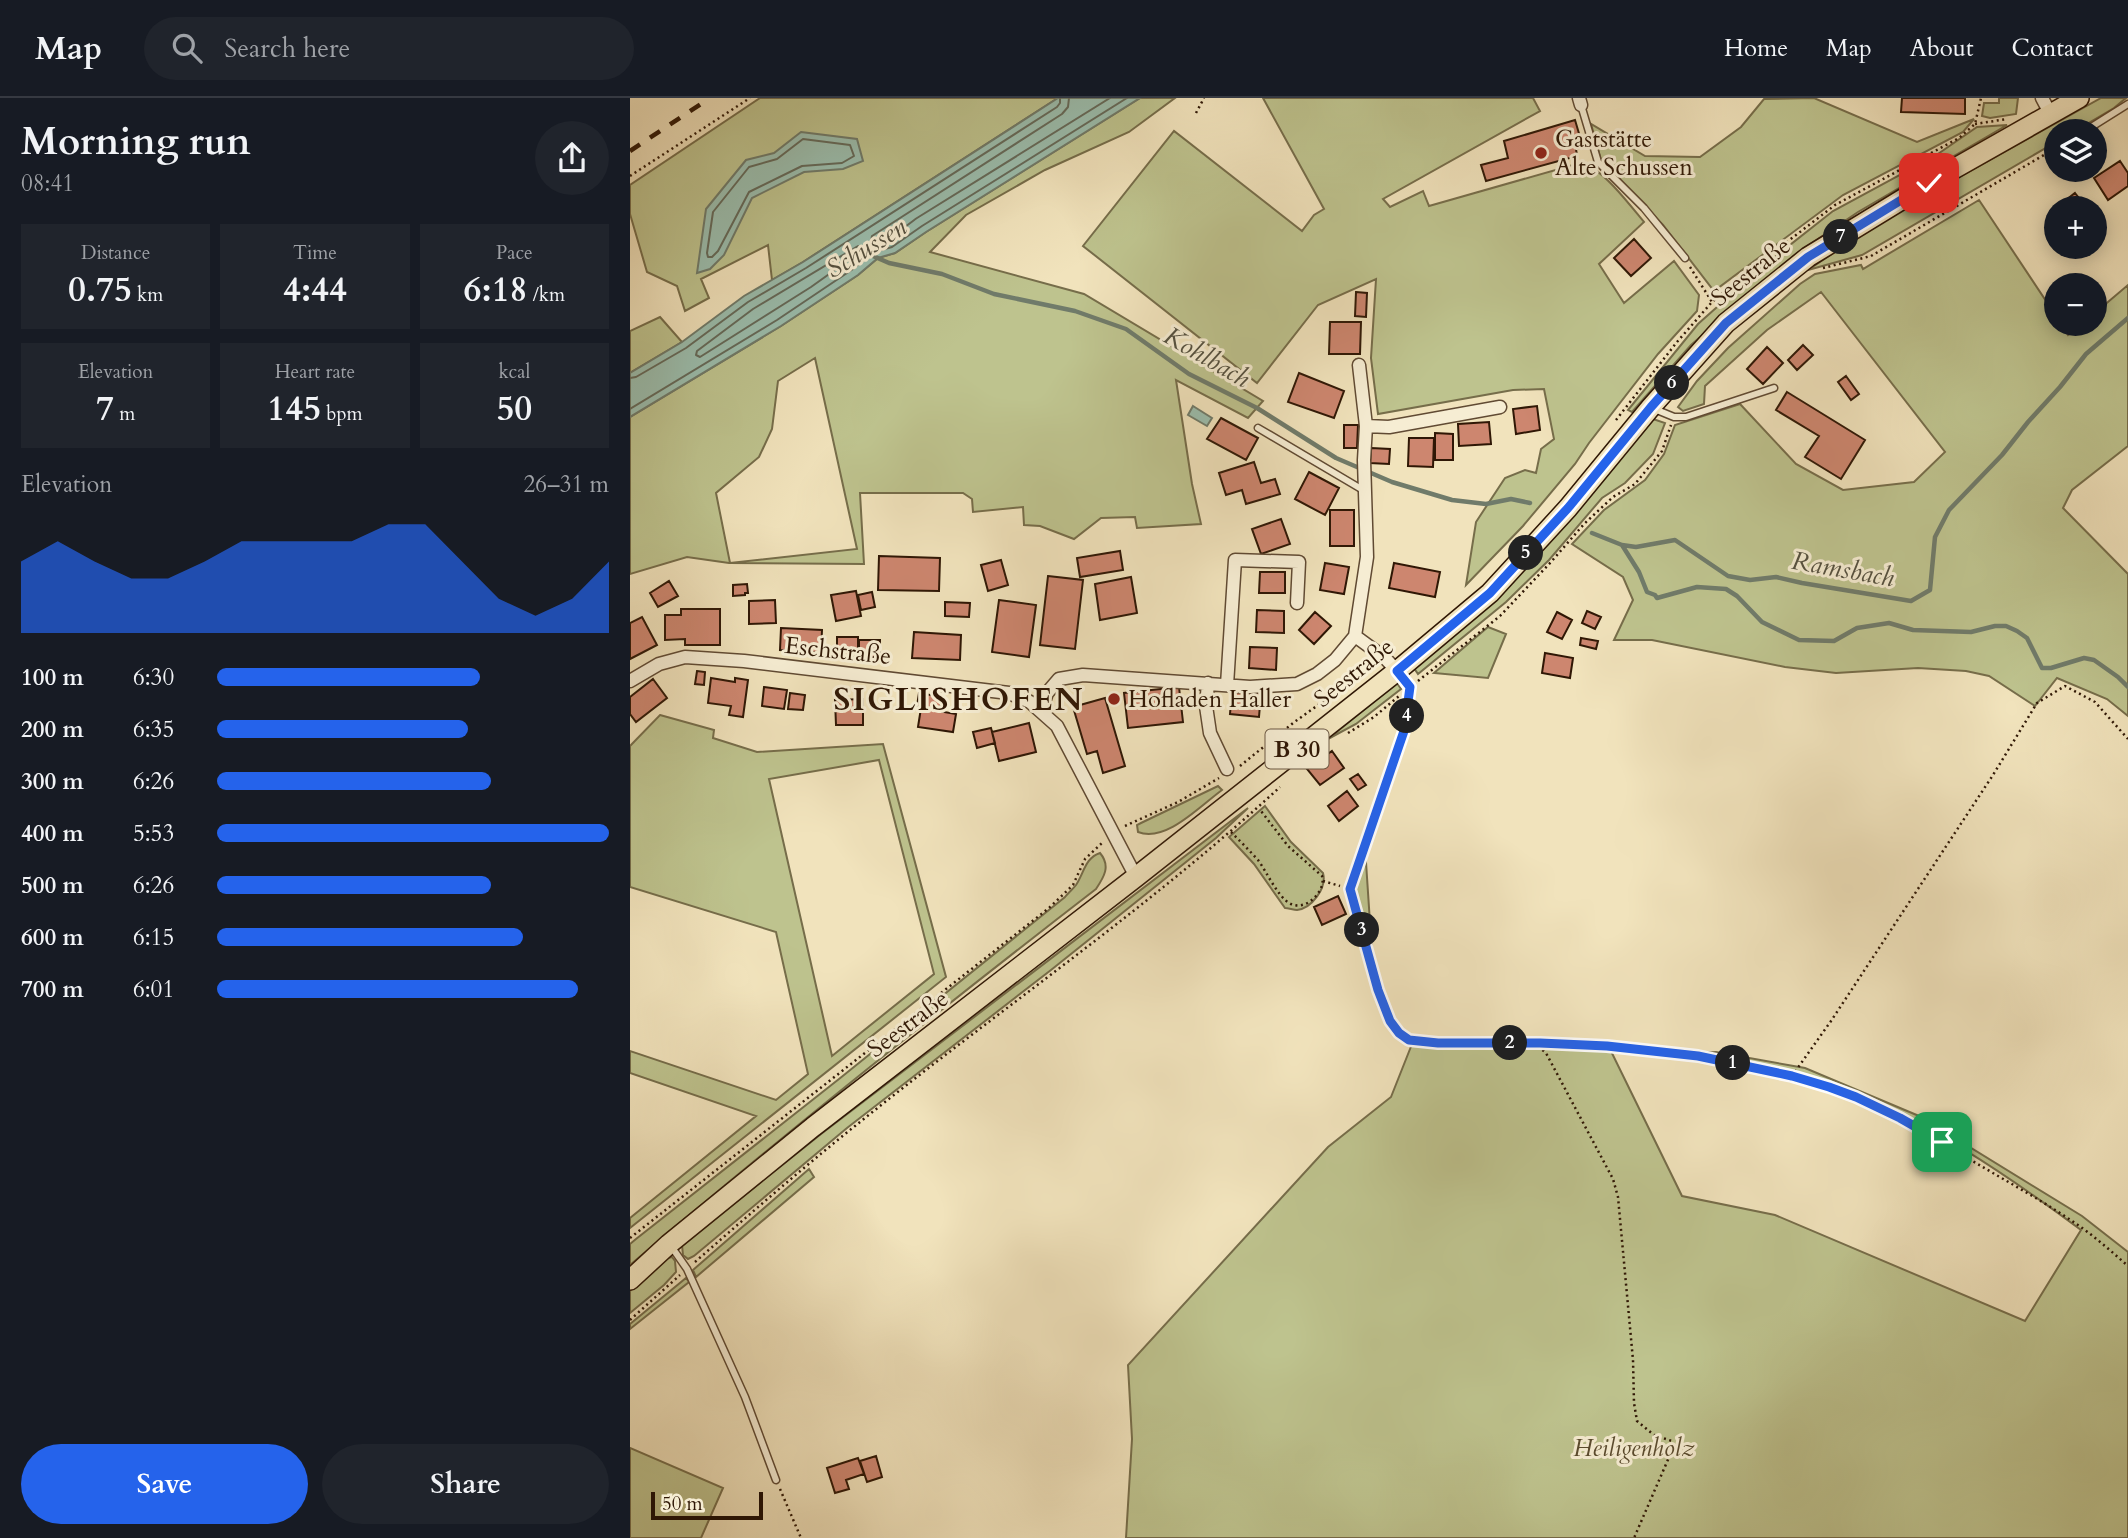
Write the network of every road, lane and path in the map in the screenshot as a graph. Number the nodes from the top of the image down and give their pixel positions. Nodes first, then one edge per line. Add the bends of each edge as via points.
1 (750, 98) edge
2 (1204, 98) edge
3 (1981, 98) edge
4 (2079, 98) edge
5 (1580, 102) edge
6 (2128, 104) edge
7 (2047, 106) edge
8 (1196, 113) dead end
9 (2104, 119) edge
10 (630, 176) edge
11 (1685, 258) joint
12 (1712, 302) junction
13 (1359, 365) dead end
14 (1774, 388) dead end
15 (1500, 407) dead end
16 (1651, 407) junction
17 (1612, 425) dead end
18 (1366, 426) junction
19 (1258, 428) dead end
20 (1365, 486) junction
21 (1297, 603) dead end
22 (1355, 636) junction
23 (1391, 664) junction
24 (630, 681) edge
25 (1208, 683) junction
26 (1227, 685) junction
27 (1410, 687) junction
28 (1041, 711) junction
29 (1345, 735) dead end
30 (2128, 739) edge
31 (1229, 771) junction
32 (1280, 787) dead end
33 (1261, 811) dead end
34 (1113, 832) junction
35 (1231, 832) junction
36 (1136, 877) junction
37 (1323, 881) junction
38 (1350, 889) junction
39 (1534, 1043) junction
40 (1792, 1076) junction
41 (630, 1238) edge
42 (669, 1244) junction
43 (2128, 1266) edge
44 (687, 1269) junction
45 (630, 1280) edge
46 (630, 1320) edge
47 (776, 1480) joint
48 (801, 1538) edge
49 (1634, 1538) edge

1 - 10 path
2 - 8 path
3 - 12 path via 1975,124 1959,138 1835,205
4 - 7 main road, B 30
5 - 11 lane via 1598,162
6 - 9 lane
7 - 16 main road, Seestraße / B 30 via 1808,257 1726,323
11 - 12 path
12 - 17 path
13 - 18 street
14 - 16 lane via 1686,417
15 - 18 street via 1389,427
16 - 23 main road, Seestraße / B 30 via 1490,593
18 - 20 street
19 - 20 lane
20 - 22 street via 1367,557
21 - 26 street via 1299,562 1235,560
22 - 23 street
22 - 26 street via 1335,660 1297,684
23 - 27 lane
23 - 31 path via 1293,723
23 - 36 main road, Seestraße / B 30
24 - 28 street, Eschstraße via 659,664 685,657 720,659 1009,692
25 - 26 street
25 - 28 street via 1083,675 1059,679 1047,692
25 - 31 street via 1210,733
27 - 29 path
27 - 38 lane via 1404,731
28 - 34 street, Eschstraße via 1058,726
30 - 40 path via 2095,702 2065,686 2037,703
31 - 34 path via 1178,802
32 - 35 path
33 - 37 path
34 - 36 street, Eschstraße
34 - 41 path via 1085,859 1073,885 1049,908
35 - 37 path via 1292,905 1311,901
35 - 44 path via 866,1117
36 - 42 main road, Seestraße / B 30
37 - 38 path
38 - 39 path via 1378,990 1399,1033 1409,1040 1438,1043
39 - 40 path via 1698,1056
39 - 49 path via 1546,1053 1614,1179 1637,1421 1654,1435 1672,1441 1671,1455
40 - 43 path via 1856,1097 1900,1118 2077,1224
42 - 44 lane
42 - 45 main road, Seestraße / B 30
44 - 46 path
44 - 47 lane via 745,1397
47 - 48 path

